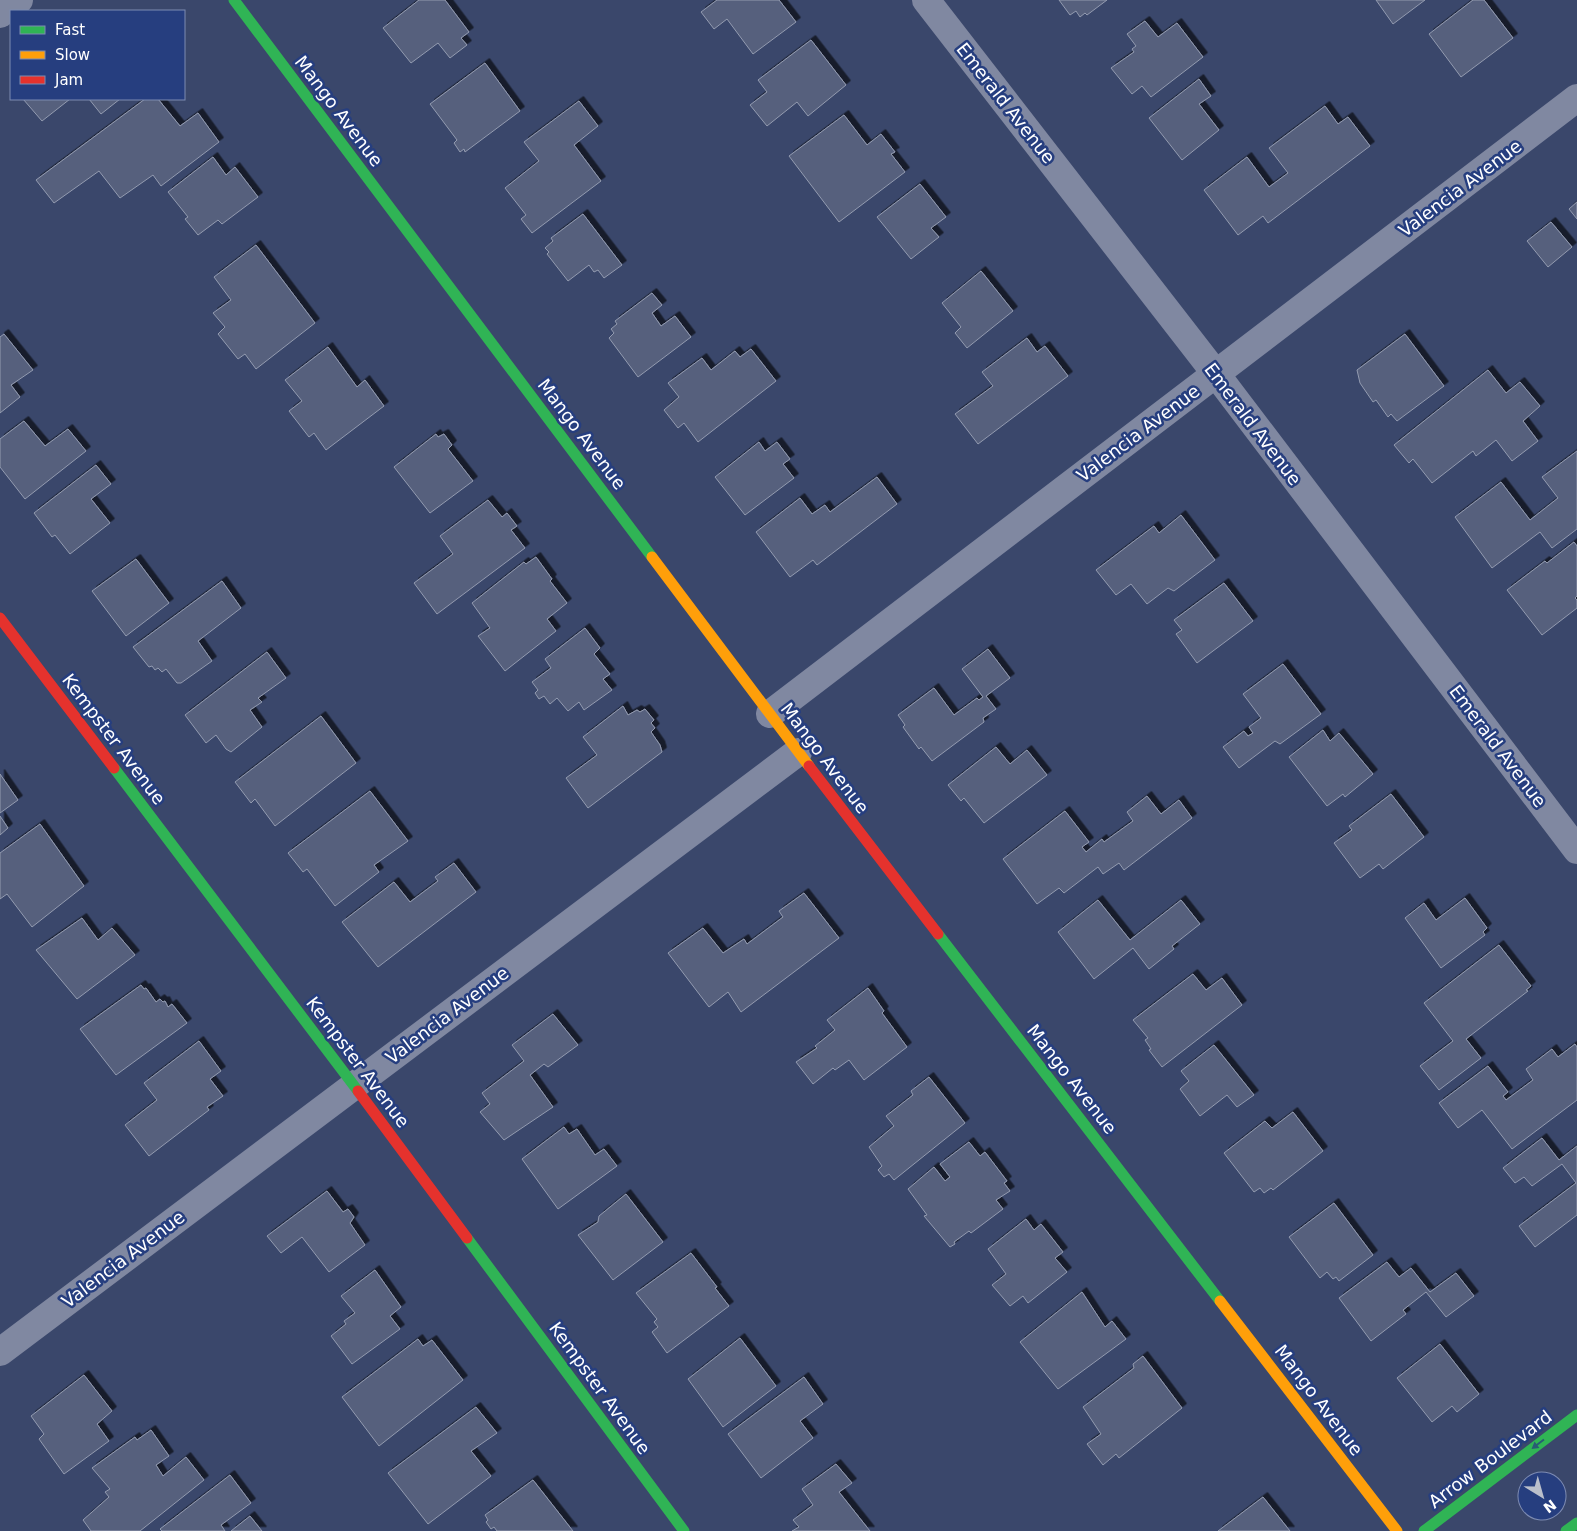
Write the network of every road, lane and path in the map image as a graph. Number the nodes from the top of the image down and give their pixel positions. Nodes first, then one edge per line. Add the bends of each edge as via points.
1 (19, 0) edge
2 (234, 0) edge
3 (926, 0) edge
4 (0, 14) edge
5 (1577, 98) edge
6 (1216, 374) junction
7 (0, 618) edge
8 (770, 714) junction
9 (798, 752) junction
10 (1577, 850) edge
11 (354, 1085) junction
12 (0, 1352) edge
13 (1577, 1415) edge
14 (1577, 1523) edge
15 (684, 1531) edge
16 (1397, 1531) edge
17 (1424, 1531) edge
18 (1566, 1531) edge

1 - 4 street
2 - 8 street, Mango Avenue
3 - 6 street, Emerald Avenue
5 - 6 street, Valencia Avenue
6 - 8 street, Valencia Avenue
6 - 10 street, Emerald Avenue
7 - 11 street, Kempster Avenue
8 - 9 street, Mango Avenue
9 - 11 street, Valencia Avenue
9 - 16 street, Mango Avenue
11 - 12 street, Valencia Avenue
11 - 15 street, Kempster Avenue
13 -> 17 street, Arrow Boulevard
14 - 18 street

